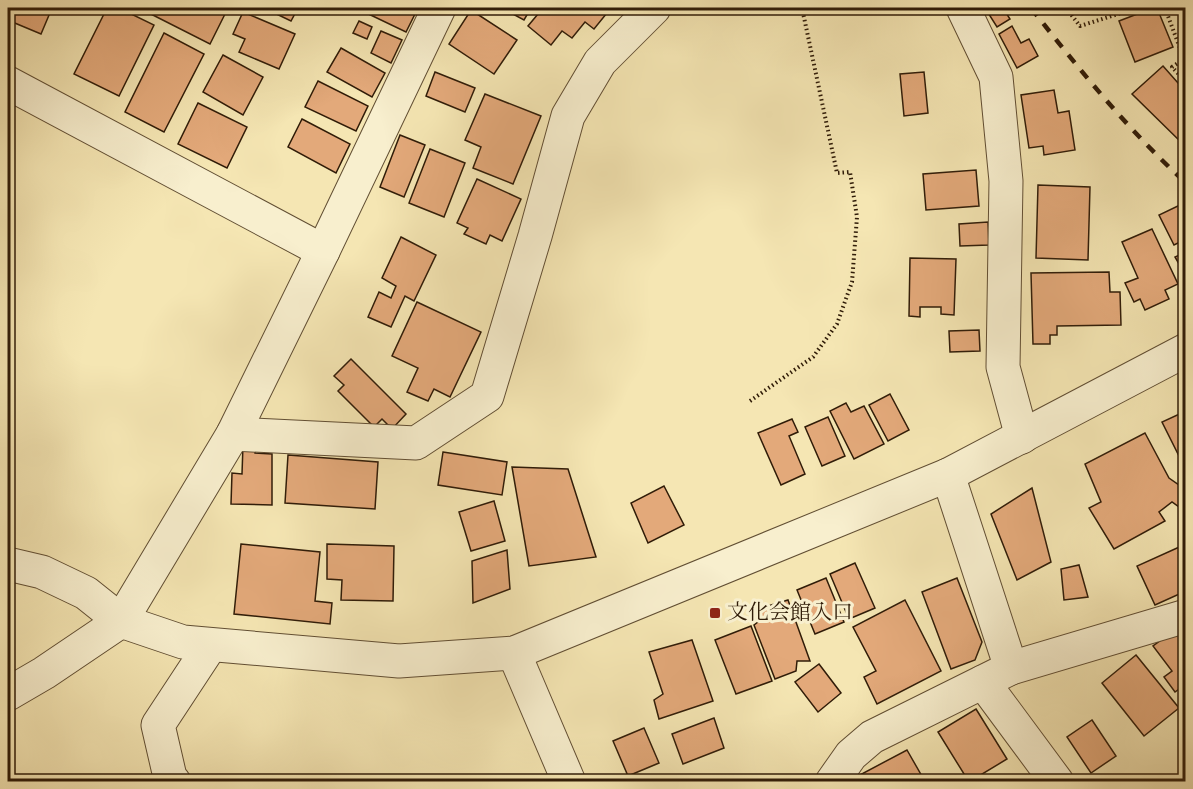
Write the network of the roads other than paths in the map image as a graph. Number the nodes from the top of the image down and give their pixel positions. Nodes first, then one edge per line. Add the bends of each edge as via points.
1 (439, 8) edge
2 (654, 8) edge
3 (963, 8) edge
4 (8, 82) edge
5 (323, 251) junction
6 (1185, 350) edge
7 (233, 434) junction
8 (1022, 437) junction
9 (948, 475) junction
10 (8, 564) edge
11 (1185, 616) edge
12 (120, 621) junction
13 (210, 646) junction
14 (514, 653) junction
15 (997, 675) junction
16 (8, 694) edge
17 (174, 782) edge
18 (569, 782) edge
19 (832, 782) edge
20 (1057, 782) edge

1 - 5 street
2 - 7 street via 600,62 568,116 487,396 416,443
3 - 8 street via 996,77 1006,181 1003,367
4 - 5 street
5 - 7 street
6 - 8 street
7 - 12 street
8 - 9 street
9 - 14 street
9 - 15 street
10 - 12 street via 42,572 86,592
11 - 15 street
12 - 13 street via 183,642
12 - 16 street
13 - 14 street via 399,661
13 - 17 street via 158,725
14 - 18 street
15 - 19 street via 872,737 851,755
15 - 20 street

